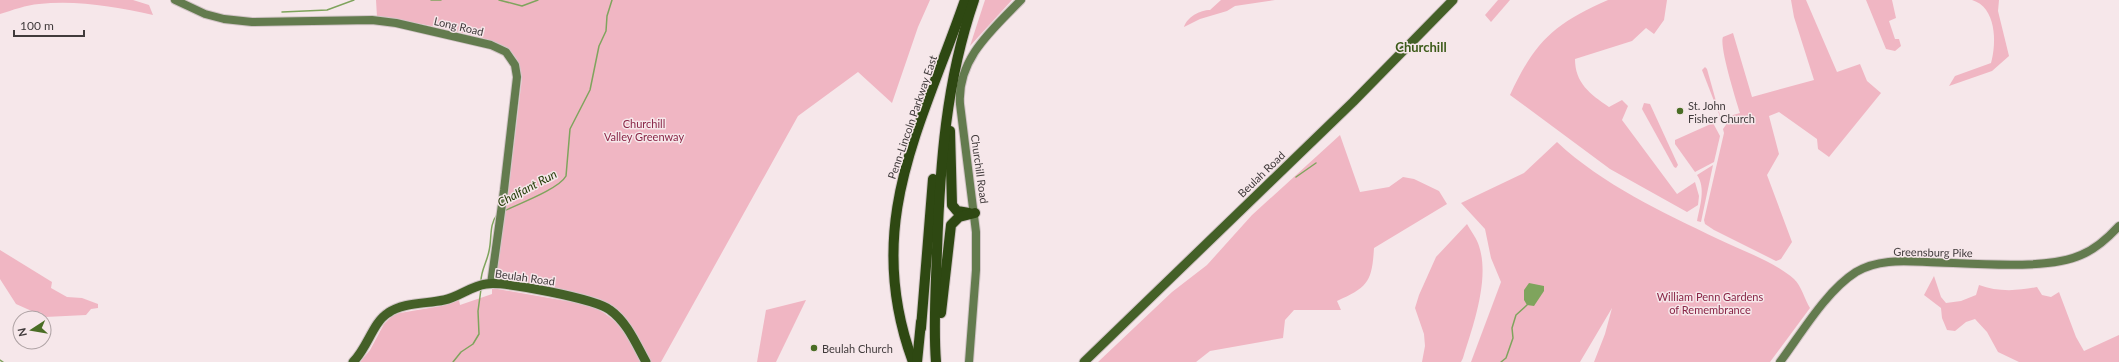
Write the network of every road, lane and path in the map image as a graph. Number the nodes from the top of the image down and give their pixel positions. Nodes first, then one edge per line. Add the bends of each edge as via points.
1 (175, 0) edge
2 (965, 0) edge
3 (974, 0) edge
4 (1021, 0) edge
5 (1453, 0) edge
6 (962, 10) junction
7 (950, 95) junction
8 (939, 186) junction
9 (974, 213) junction
10 (2119, 226) edge
11 (488, 284) junction
12 (921, 328) junction
13 (936, 359) edge
14 (914, 361) edge
15 (353, 362) edge
16 (646, 362) edge
17 (969, 362) edge
18 (1084, 362) edge
19 (1780, 362) edge

1 - 11 street, Long Road via 205,14 252,22 372,20 396,23 491,45 506,52 515,65 517,77 501,212
2 - 6 highway, Penn-Lincoln Parkway East
3 - 7 highway via 960,45
4 - 9 street, Churchill Road via 980,43 962,77 960,104
5 - 18 main road, Beulah Road via 1347,107
6 - 12 highway via 939,122
6 - 14 highway, Penn-Lincoln Parkway East via 907,161 896,209 894,284 900,321
7 - 8 highway
7 - 9 highway via 952,205 957,211
8 - 12 highway
8 - 13 highway
9 - 13 highway via 956,219 951,225
9 - 17 street, Churchill Road via 977,256
10 - 19 street, Greensburg Pike via 2094,248 2080,256 2055,262 1993,264 1897,261 1871,266 1849,277 1838,287
11 - 15 main road, Beulah Road via 448,299 405,306 386,314 366,347
11 - 16 main road, Beulah Road via 563,295 601,304 622,321
12 - 14 highway

